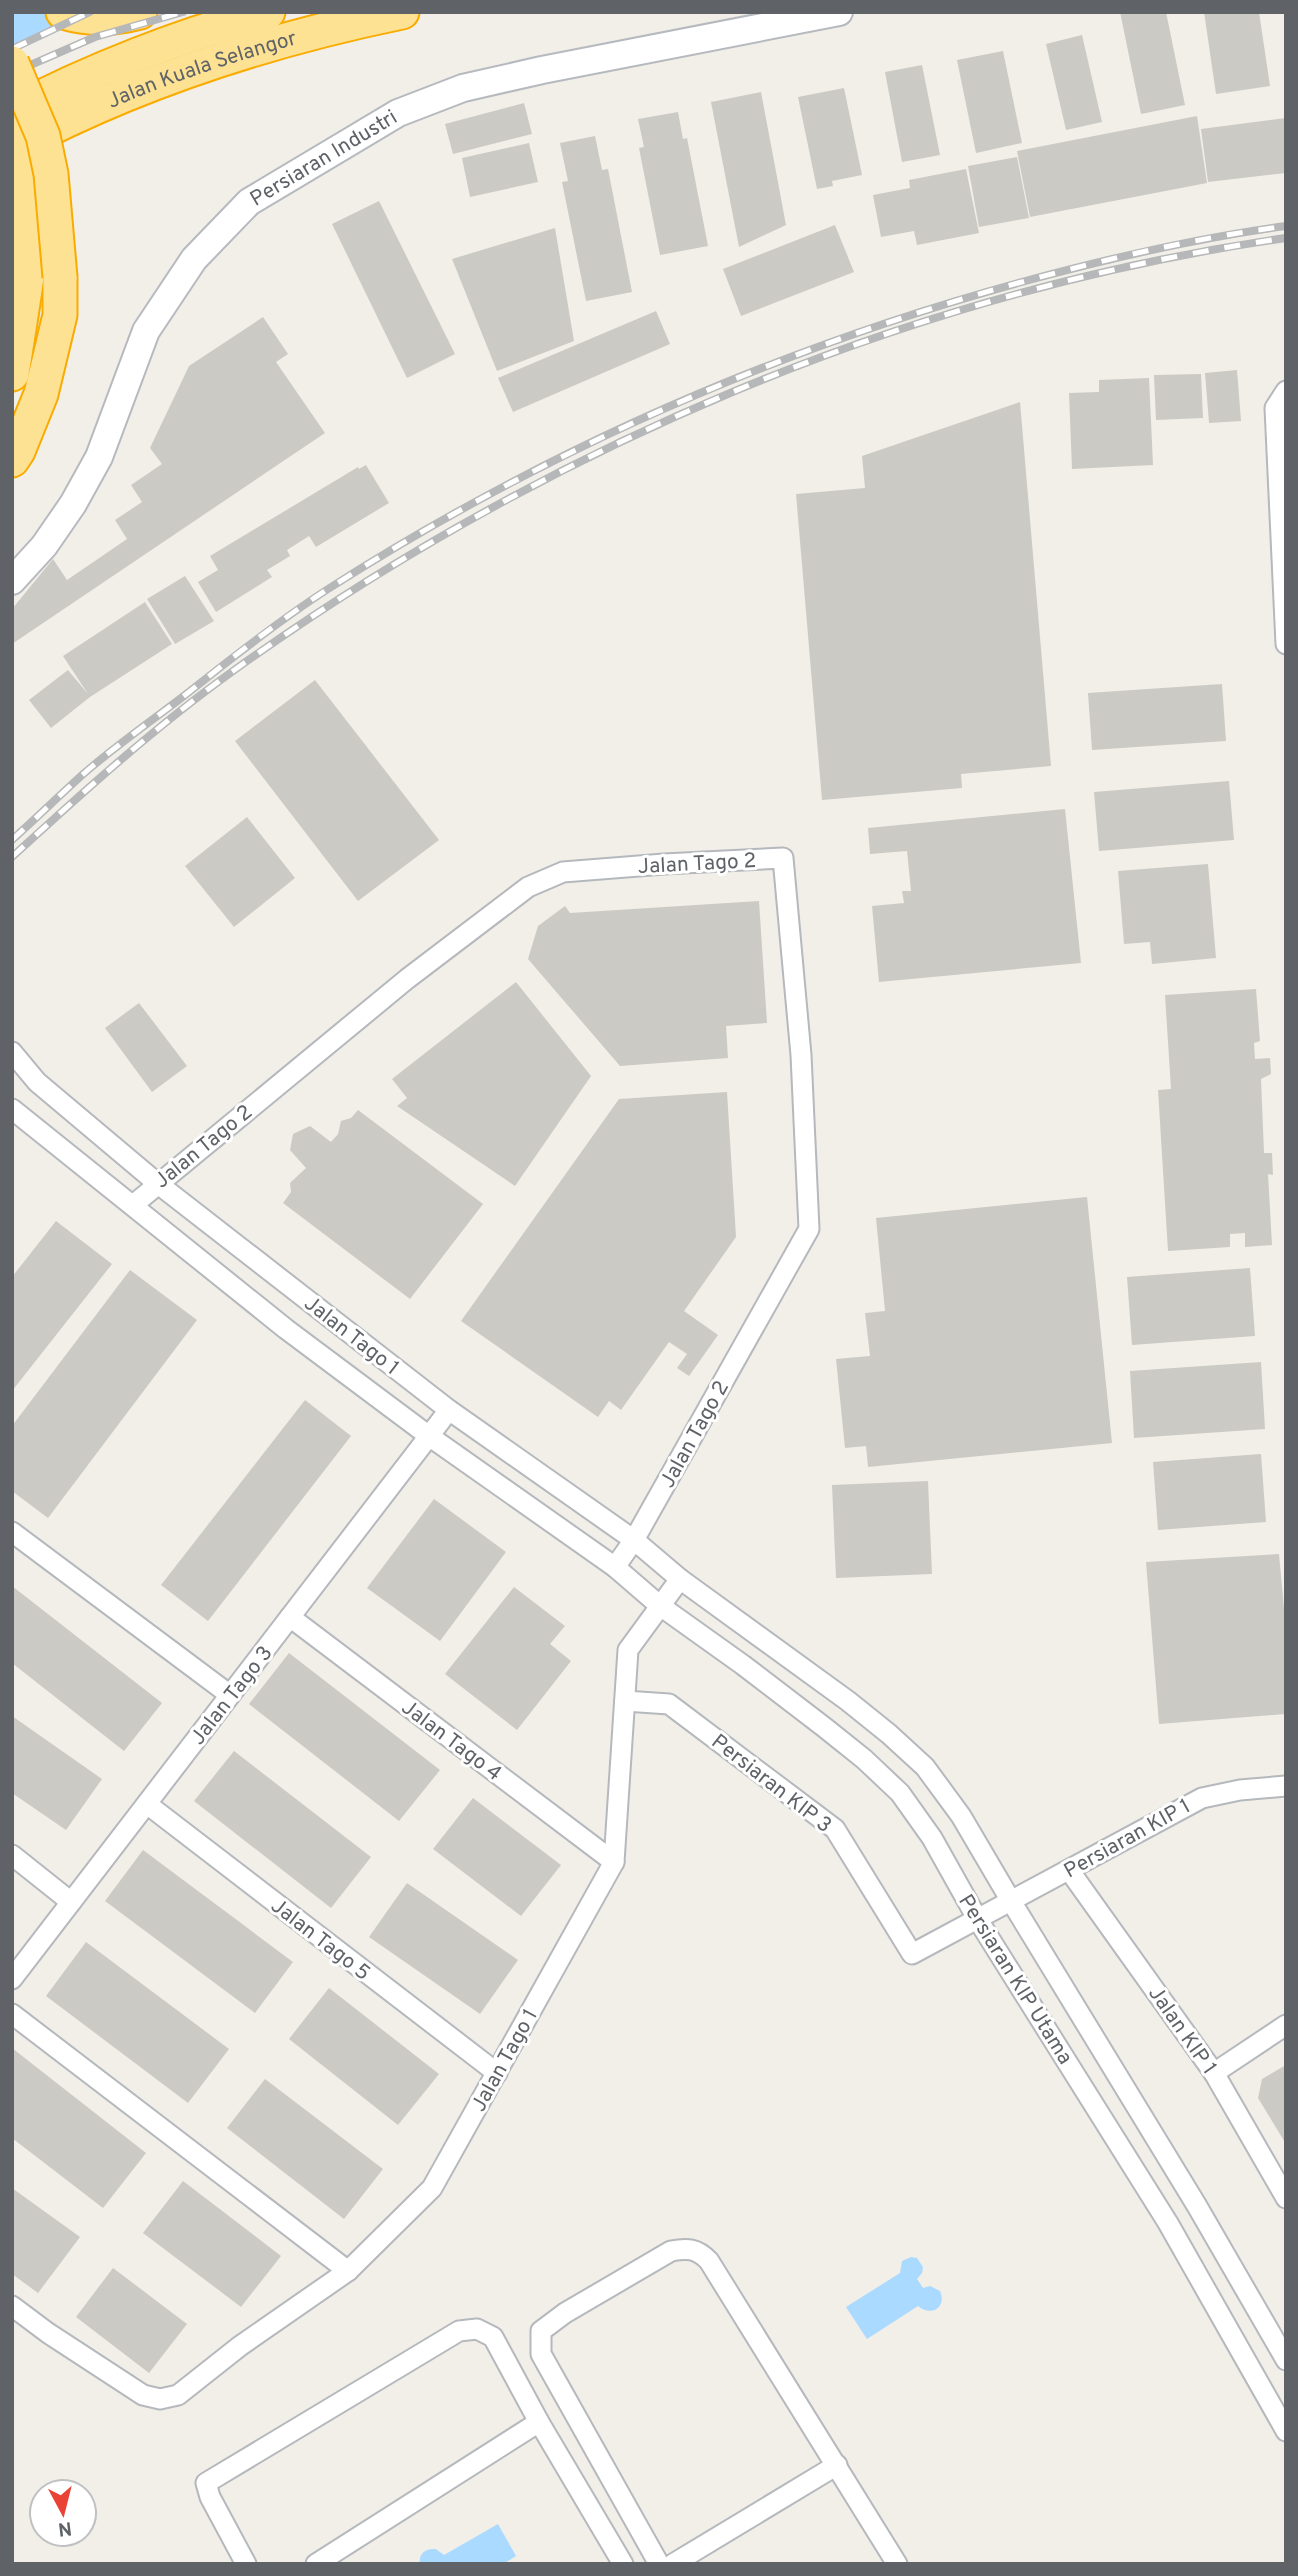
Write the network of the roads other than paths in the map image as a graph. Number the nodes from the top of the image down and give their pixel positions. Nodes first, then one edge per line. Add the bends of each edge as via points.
1 (63, 12) edge
2 (268, 12) edge
3 (402, 12) edge
4 (839, 12) edge
5 (128, 15) edge
6 (12, 63) edge
7 (12, 112) edge
8 (12, 150) edge
9 (12, 374) edge
10 (1286, 391) edge
11 (12, 460) edge
12 (12, 581) edge
13 (1286, 644) edge
14 (12, 1052) edge
15 (12, 1109) edge
16 (157, 1183) junction
17 (132, 1205) junction
18 (449, 1410) junction
19 (429, 1436) junction
20 (12, 1532) edge
21 (634, 1540) junction
22 (615, 1567) junction
23 (680, 1579) junction
24 (659, 1605) junction
25 (290, 1617) junction
26 (230, 1695) junction
27 (625, 1701) junction
28 (1286, 1786) edge
29 (147, 1804) junction
30 (12, 1855) edge
31 (614, 1862) junction
32 (1069, 1870) junction
33 (1011, 1901) junction
34 (72, 1902) junction
35 (978, 1920) junction
36 (12, 1979) edge
37 (12, 2014) edge
38 (1286, 2025) edge
39 (496, 2073) junction
40 (1214, 2073) junction
41 (1286, 2198) edge
42 (348, 2271) junction
43 (12, 2306) edge
44 (1286, 2360) edge
45 (539, 2422) junction
46 (1286, 2431) edge
47 (838, 2465) junction
48 (246, 2564) edge
49 (316, 2564) edge
50 (623, 2564) edge
51 (659, 2564) edge
52 (673, 2564) edge
53 (897, 2564) edge

1 - 5 highway via 83,18
2 - 7 highway, Jalan Kuala Selangor via 155,50
3 - 8 highway, Jalan Kuala Selangor via 246,50 167,77 68,118
4 - 12 street, Persiaran Industri via 463,88 398,113 249,202 194,260 146,331 99,457 73,504
6 - 11 highway, bridge via 43,136 60,278 60,315 41,394
8 - 9 highway via 26,216 27,277
10 - 13 street via 1275,408
14 - 16 street, Jalan Tago 1 via 37,1082
15 - 17 street, Jalan Tago 1
16 - 17 street, Jalan Tago 2
16 - 18 street, Jalan Tago 1
16 - 21 street, Jalan Tago 2 via 407,979 528,887 563,872 783,858 801,1055 809,1229
17 - 19 street, Jalan Tago 1
18 - 19 street, Jalan Tago 3
18 - 21 street, Jalan Tago 1
19 - 22 street, Jalan Tago 1
19 - 25 street, Jalan Tago 3
20 - 26 street
21 - 22 street, Jalan Tago 2
21 - 23 street, Jalan Tago 1
22 - 24 street, Jalan Tago 1
23 - 24 street, Jalan Tago 1
23 - 33 street, Persiaran KIP Utama via 848,1702 925,1767 961,1816
24 - 27 street, Jalan Tago 1 via 628,1650
24 - 35 street, Persiaran KIP Utama via 824,1727 900,1793 932,1838
25 - 26 street, Jalan Tago 3
25 - 31 street, Jalan Tago 4
26 - 29 street, Jalan Tago 3
27 - 31 street, Jalan Tago 1
27 - 35 street, Persiaran KIP 3 via 669,1704 835,1829 912,1954
28 - 32 street, Persiaran KIP 1 via 1202,1797
29 - 34 street, Jalan Tago 3
29 - 39 street, Jalan Tago 5
30 - 34 street
31 - 39 street, Jalan Tago 1
32 - 33 street, Persiaran KIP 1
32 - 40 street, Jalan KIP 1
33 - 35 street, Persiaran KIP 1
33 - 44 street, Persiaran KIP Utama
34 - 36 street, Jalan Tago 3
35 - 46 street, Persiaran KIP Utama via 1168,2223
37 - 42 street
38 - 40 street
39 - 42 street, Jalan Tago 1 via 432,2188
40 - 41 street, Jalan KIP 1
42 - 43 street, Jalan Tago 1 via 178,2395 160,2399 143,2395
45 - 48 street via 493,2337 477,2329 459,2331 206,2483
45 - 49 street
45 - 50 street
47 - 51 street via 709,2261 694,2249 671,2251 565,2313 541,2332 539,2343
47 - 52 street
47 - 53 street

